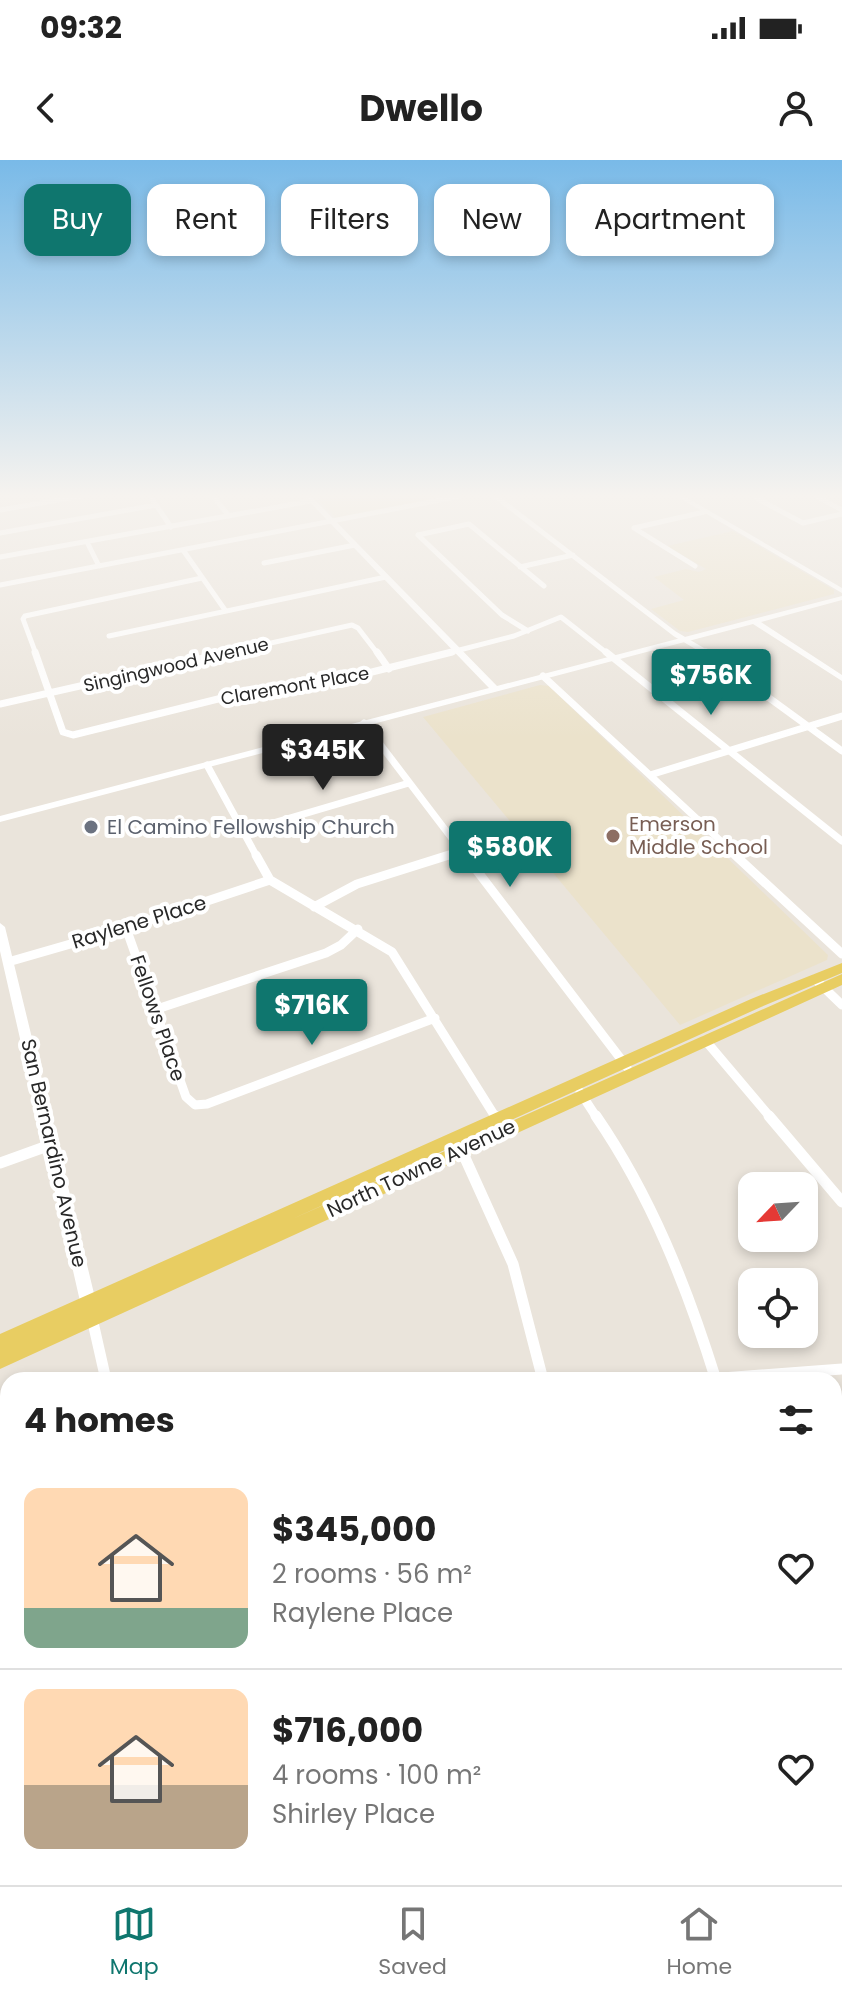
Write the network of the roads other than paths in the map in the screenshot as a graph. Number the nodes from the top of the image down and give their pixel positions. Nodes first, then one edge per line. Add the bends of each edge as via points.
1 (44, 576) edge
2 (462, 576) edge
3 (532, 576) edge
4 (601, 576) edge
5 (817, 576) edge
6 (386, 577) joint
7 (202, 578) joint
8 (0, 585) edge
9 (544, 586) dead end
10 (842, 591) edge
11 (842, 598) edge
12 (225, 610) junction
13 (753, 620) junction
14 (528, 631) junction
15 (109, 636) dead end
16 (686, 638) junction
17 (457, 651) junction
18 (611, 658) junction
19 (389, 669) junction
20 (543, 676) junction
21 (842, 679) edge
22 (495, 689) junction
23 (51, 693) junction
24 (0, 704) edge
25 (842, 716) edge
26 (364, 723) junction
27 (808, 727) junction
28 (729, 751) junction
29 (842, 751) edge
30 (207, 765) junction
31 (650, 775) junction
32 (409, 783) junction
33 (0, 819) edge
34 (246, 831) junction
35 (842, 841) edge
36 (461, 851) junction
37 (270, 880) junction
38 (314, 907) junction
39 (0, 927) edge
40 (126, 928) junction
41 (358, 929) junction
42 (842, 954) edge
43 (8, 962) junction
44 (842, 968) edge
45 (6, 979) edge
46 (842, 979) edge
47 (819, 983) junction
48 (842, 1005) edge
49 (157, 1009) junction
50 (435, 1018) junction
51 (705, 1040) junction
52 (628, 1068) junction
53 (578, 1090) junction
54 (500, 1125) junction
55 (53, 1144) junction
56 (459, 1144) junction
57 (0, 1163) edge
58 (842, 1202) edge
59 (91, 1311) junction
60 (0, 1343) edge
61 (0, 1360) edge
62 (842, 1369) edge
63 (104, 1372) edge
64 (541, 1372) edge
65 (714, 1372) edge
66 (804, 1372) edge

1 - 8 street
2 - 14 street via 502,615
3 - 9 street
4 - 16 street
5 - 10 main road
6 - 12 street
6 - 17 main road
7 - 12 street
7 - 23 street via 25,616
11 - 13 main road
12 - 15 street
13 - 16 main road
13 - 21 main road
14 - 17 street, Claremont Place
14 - 18 street, Claremont Place via 561,617
16 - 18 main road
16 - 27 street
17 - 19 street, Claremont Place
17 - 22 main road
18 - 20 main road
18 - 28 street
19 - 23 street, Singingwood Avenue via 352,625
19 - 23 street, Claremont Place via 316,686 222,698 73,735 63,732
20 - 22 main road
20 - 31 street
22 - 26 main road
23 - 24 street, Singingwood Avenue
25 - 27 street
26 - 30 main road
26 - 32 street
27 - 28 street
27 - 29 street
28 - 31 street
28 - 35 street
30 - 33 main road
30 - 34 street
31 - 42 street
32 - 34 street
32 - 36 street
34 - 37 street
36 - 38 street via 357,884
36 - 52 street
37 - 38 street
37 - 40 street, Raylene Place
38 - 41 street
39 - 43 main road, San Bernardino Avenue
40 - 43 street, Raylene Place
40 - 49 street, Fellows Place
41 - 49 street via 326,953
41 - 50 street via 392,952
43 - 45 main road, San Bernardino Avenue
44 - 47 main road, North Towne Avenue
45 - 55 main road, San Bernardino Avenue
46 - 47 main road, North Towne Avenue
47 - 48 street
47 - 51 main road, North Towne Avenue
47 - 52 main road, North Towne Avenue
49 - 50 street, Fellows Place via 186,1097 195,1105
50 - 54 street
51 - 52 main road, North Towne Avenue
51 - 58 street
52 - 53 main road, North Towne Avenue
53 - 54 main road, North Towne Avenue
53 - 65 street via 650,1204 687,1288
54 - 56 main road, North Towne Avenue
55 - 57 street
55 - 59 main road, San Bernardino Avenue
56 - 59 main road, North Towne Avenue
56 - 64 street via 513,1264
59 - 60 main road, North Towne Avenue
59 - 61 main road, North Towne Avenue
59 - 63 street, San Bernardino Avenue
62 - 66 street

